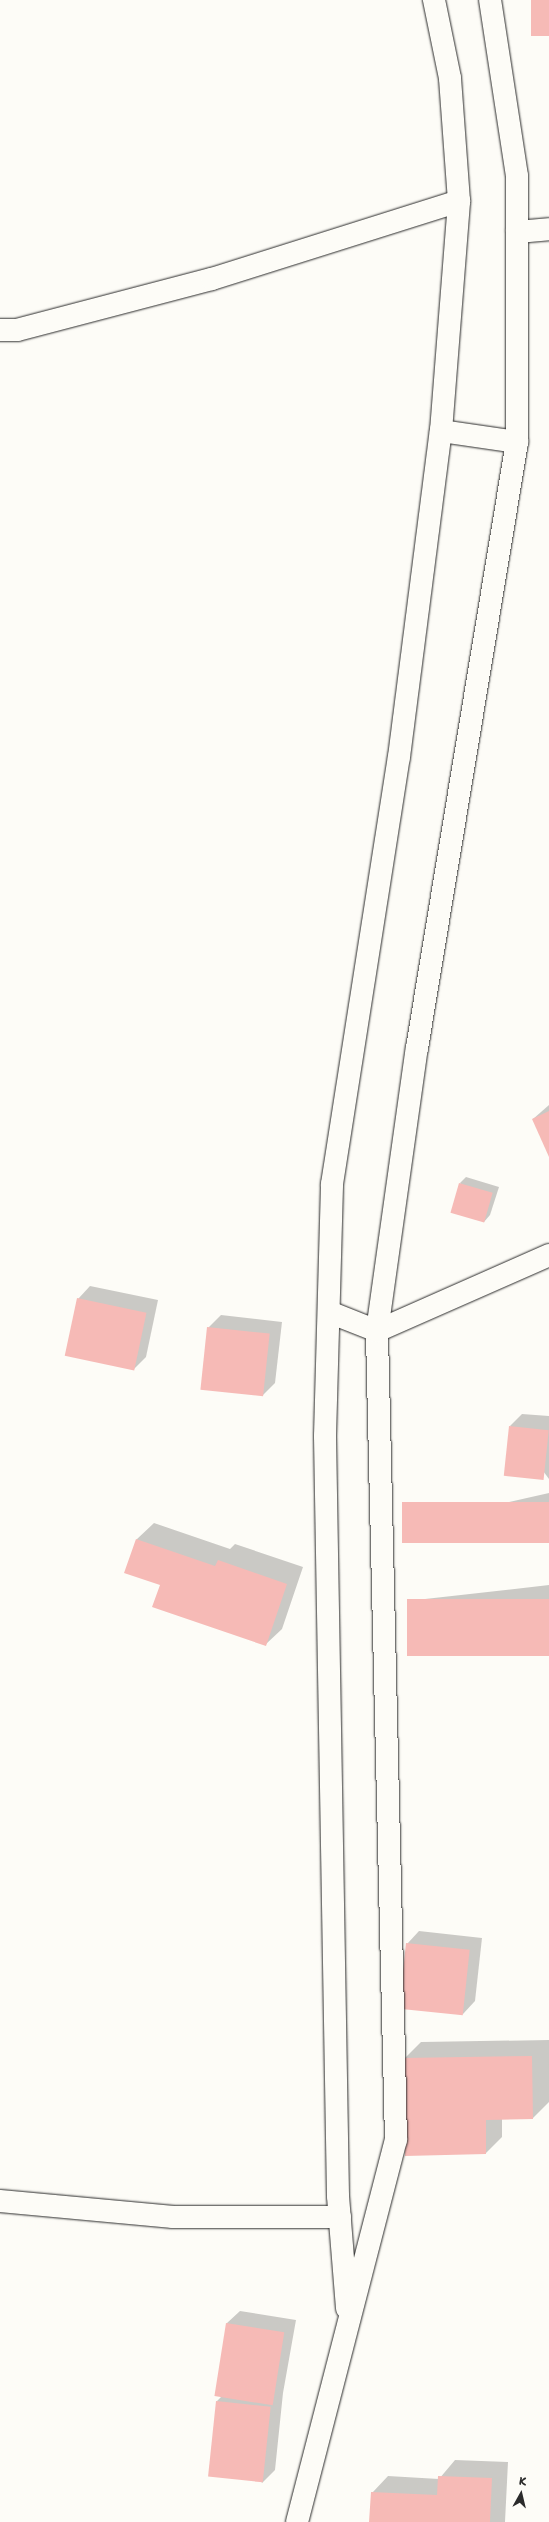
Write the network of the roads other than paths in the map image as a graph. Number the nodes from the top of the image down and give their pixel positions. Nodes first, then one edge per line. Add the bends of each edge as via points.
1 (434, 0) edge
2 (490, 0) edge
3 (459, 201) junction
4 (549, 229) edge
5 (517, 232) junction
6 (0, 330) edge
7 (441, 431) junction
8 (517, 442) junction
9 (549, 1255) edge
10 (329, 1312) junction
11 (377, 1331) junction
12 (0, 2201) edge
13 (340, 2217) junction
14 (348, 2325) junction
15 (297, 2522) edge

1 - 3 main road via 450,78
2 - 5 main road via 517,176
3 - 6 main road via 212,279 17,330
3 - 7 main road
4 - 5 main road
5 - 8 main road
7 - 8 main road
7 - 10 main road via 399,757 332,1184
8 - 11 main road via 417,1048
9 - 11 main road
10 - 11 main road
10 - 13 main road via 325,1436
11 - 14 main road via 396,2140
12 - 13 main road via 173,2218
13 - 14 main road
14 - 15 main road

